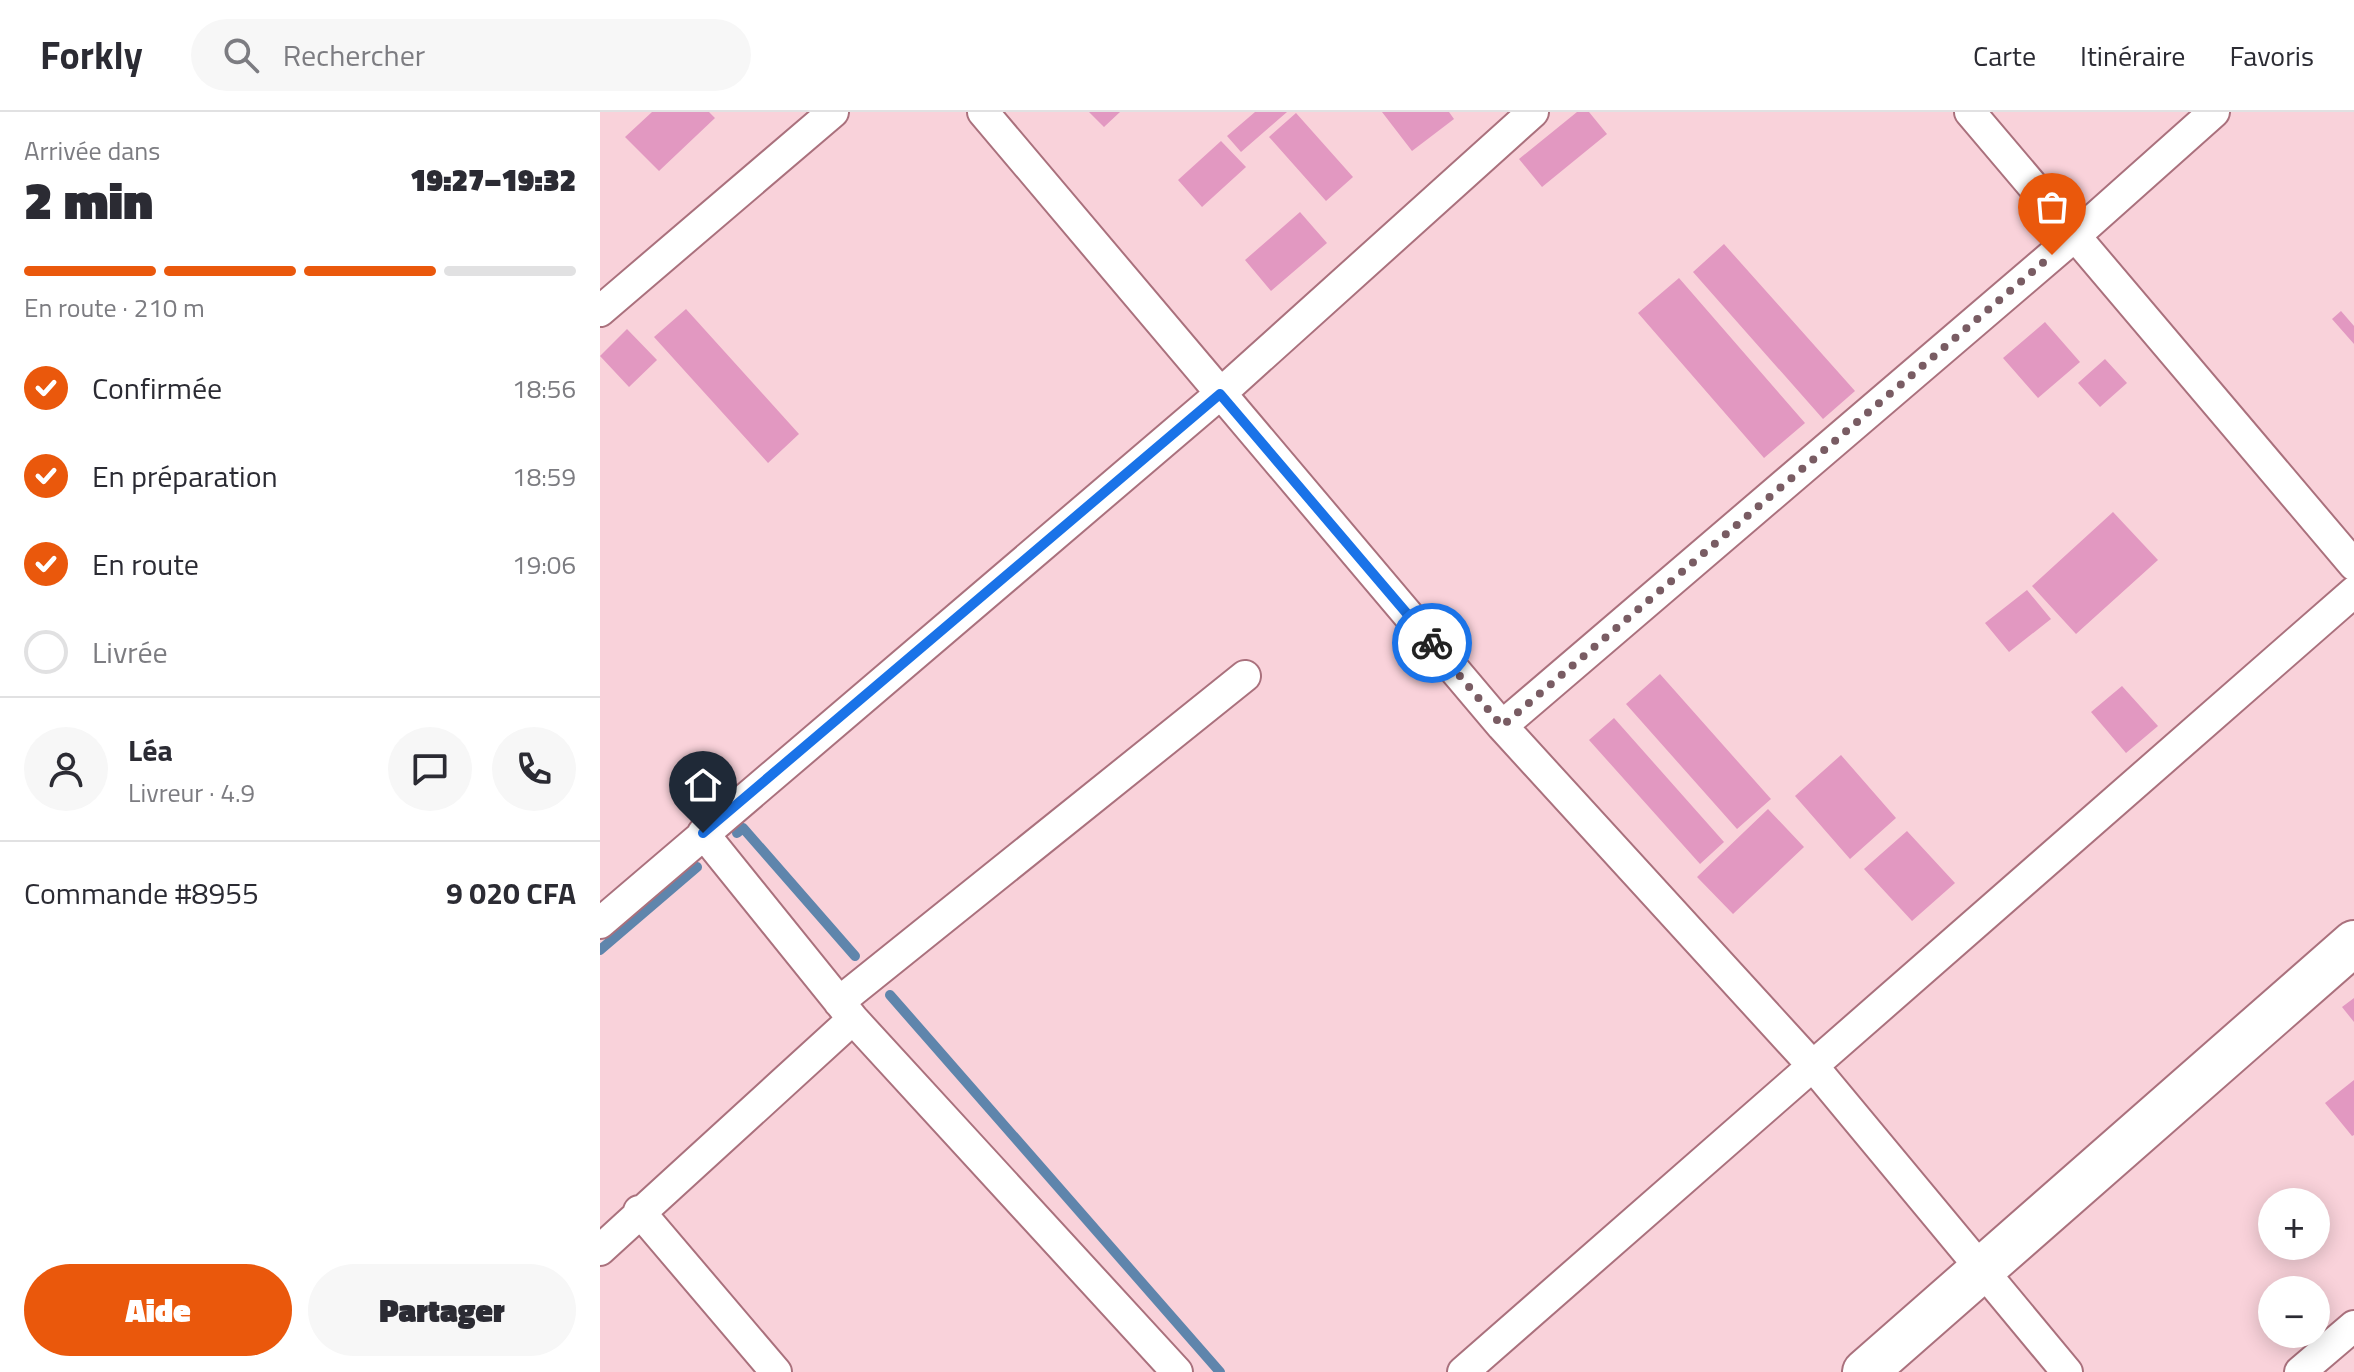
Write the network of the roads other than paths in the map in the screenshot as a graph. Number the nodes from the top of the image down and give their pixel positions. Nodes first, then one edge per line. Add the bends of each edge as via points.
1 (833, 112) edge
2 (983, 112) edge
3 (1533, 112) edge
4 (1970, 112) edge
5 (2214, 112) edge
6 (2076, 235) junction
7 (600, 311) edge
8 (1220, 394) junction
9 (2354, 565) edge
10 (2354, 592) edge
11 (1245, 676) dead end
12 (1502, 726) junction
13 (703, 833) junction
14 (600, 923) edge
15 (2354, 943) edge
16 (846, 1010) junction
17 (1812, 1065) junction
18 (639, 1211) junction
19 (600, 1250) edge
20 (1980, 1270) junction
21 (2354, 1326) edge
22 (776, 1372) edge
23 (1177, 1372) edge
24 (1463, 1372) edge
25 (1865, 1372) edge
26 (2067, 1372) edge
27 (2300, 1372) edge

1 - 7 street
2 - 8 street
3 - 8 street
4 - 6 street
5 - 6 street
6 - 9 street
6 - 12 street
8 - 12 street
8 - 13 street
10 - 17 street
11 - 16 street
12 - 17 street
13 - 14 street
13 - 16 street
15 - 20 street
16 - 18 street
16 - 23 street
17 - 20 street
17 - 24 street
18 - 19 street
18 - 22 street
20 - 25 street
20 - 26 street
21 - 27 street

